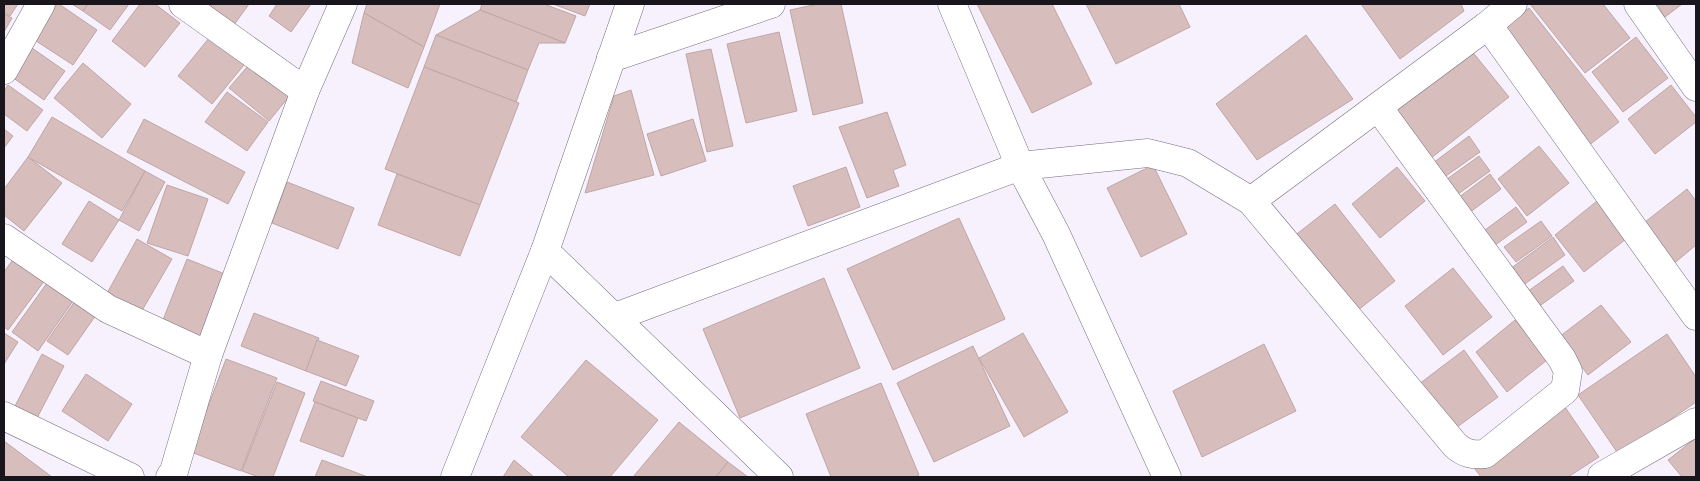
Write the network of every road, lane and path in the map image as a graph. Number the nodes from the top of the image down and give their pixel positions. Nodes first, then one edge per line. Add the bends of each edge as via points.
1 (41, 4) edge
2 (182, 4) edge
3 (342, 4) edge
4 (630, 4) edge
5 (771, 4) edge
6 (952, 4) edge
7 (1513, 4) edge
8 (1638, 4) edge
9 (1488, 26) junction
10 (611, 58) junction
11 (4, 70) edge
12 (1696, 87) edge
13 (305, 91) junction
14 (1378, 107) junction
15 (1020, 166) junction
16 (1251, 201) junction
17 (4, 238) edge
18 (545, 251) junction
19 (1696, 316) edge
20 (615, 317) junction
21 (208, 355) junction
22 (4, 416) edge
23 (1696, 422) edge
24 (180, 475) edge
25 (130, 477) edge
26 (455, 477) edge
27 (779, 477) edge
28 (1167, 477) edge
29 (1601, 477) edge

1 - 11 street
2 - 13 street
3 - 13 street
4 - 10 street
5 - 10 street
6 - 15 street
7 - 9 street
8 - 12 street
9 - 14 street
9 - 19 street
10 - 18 street
13 - 21 street
14 - 16 street
14 - 16 street via 1568,371 1565,390 1485,454 1472,455 1454,445
15 - 16 street via 1148,153 1188,163
15 - 20 street
15 - 28 street via 1056,234
17 - 21 street via 108,309
18 - 20 street
18 - 26 street
20 - 27 street
21 - 24 street
22 - 25 street
23 - 29 street

